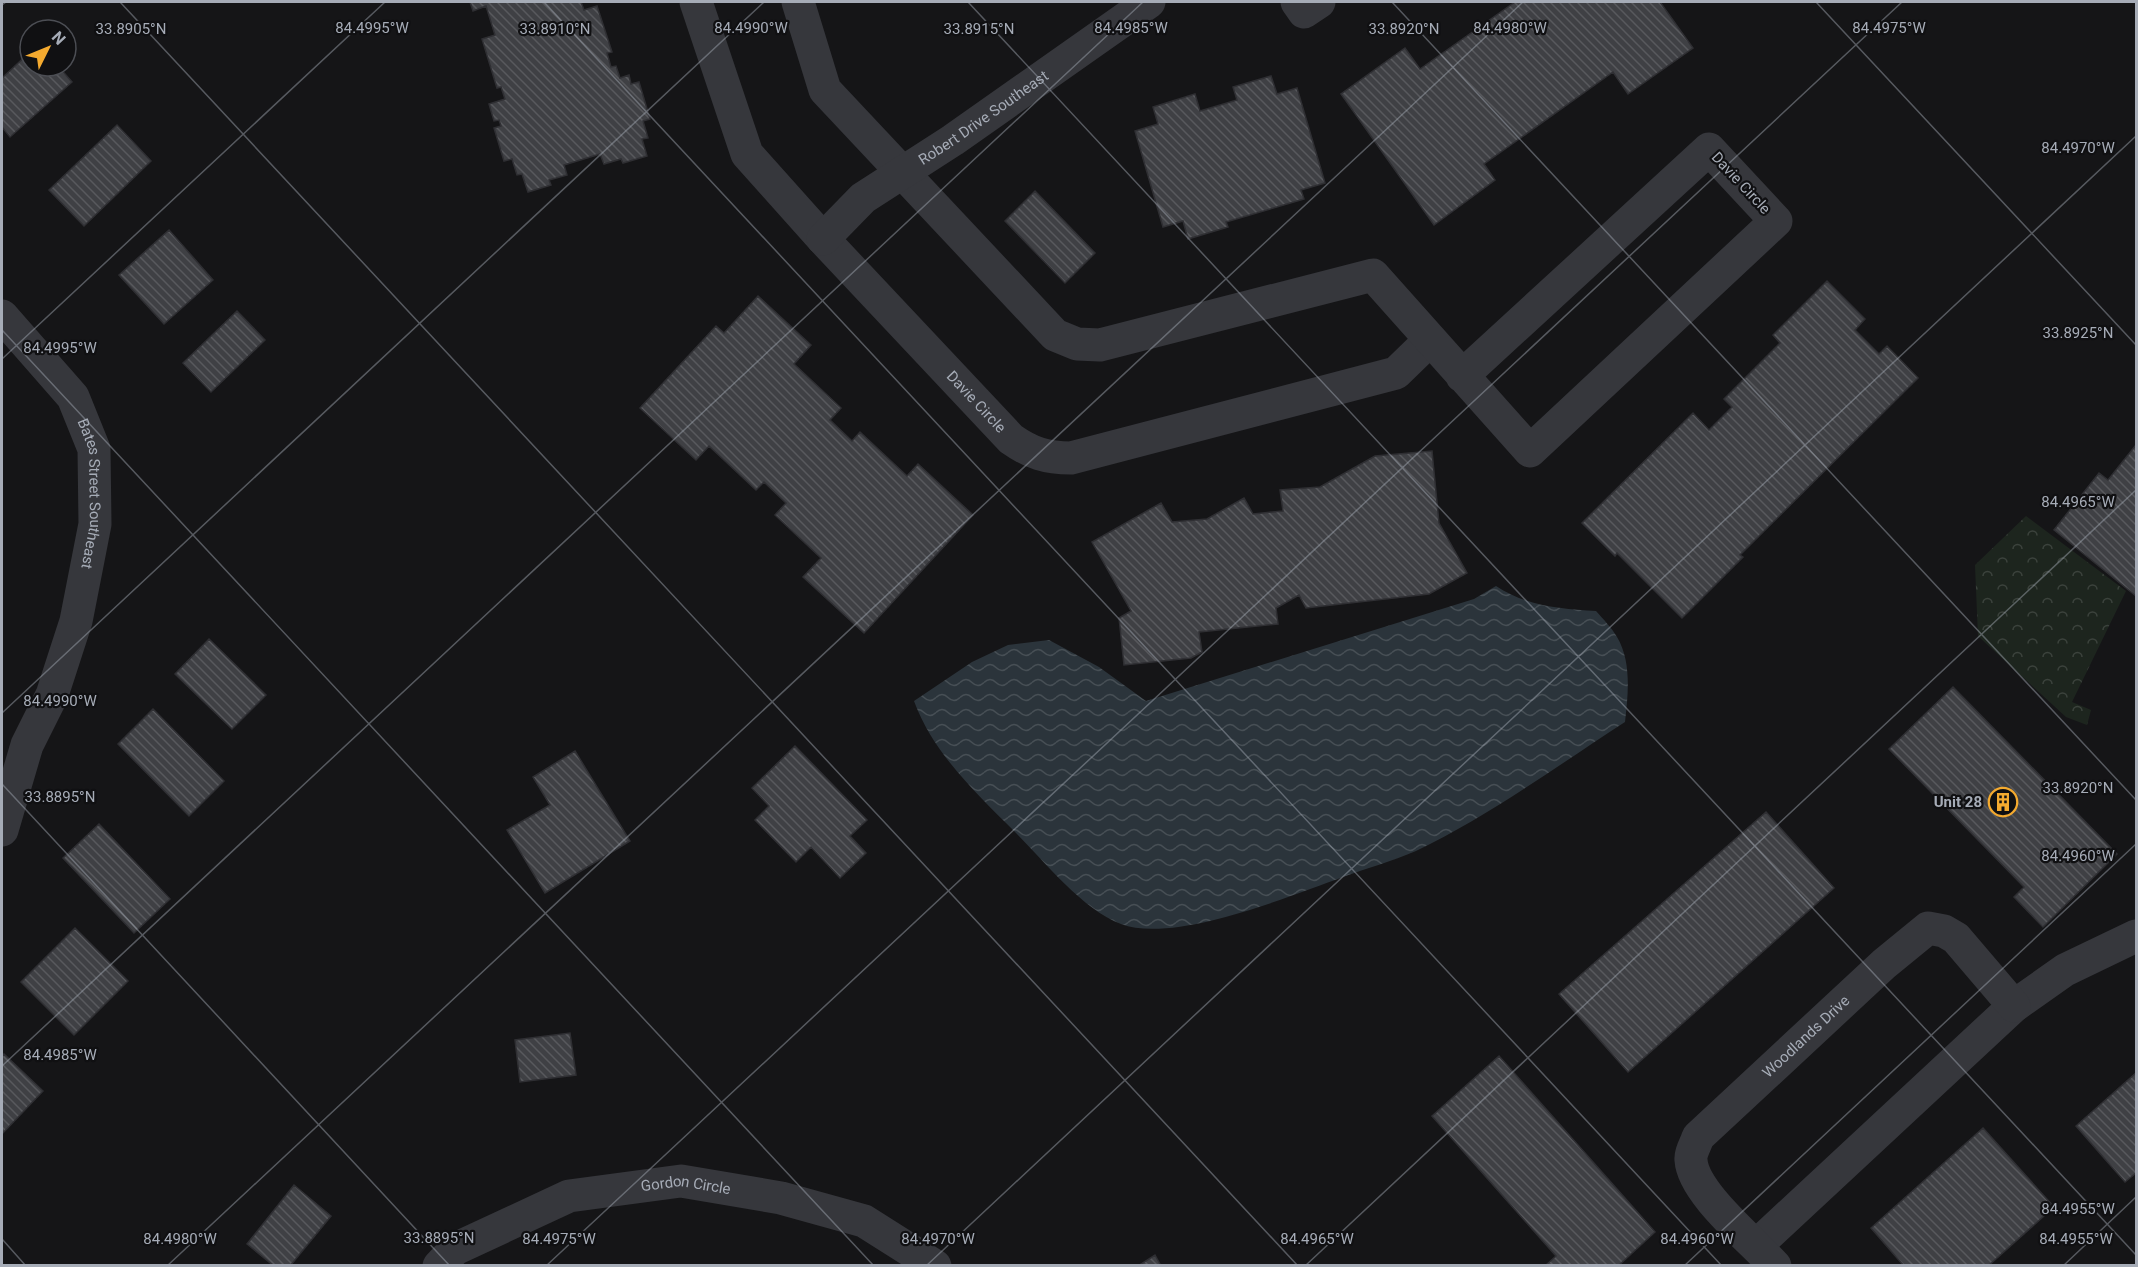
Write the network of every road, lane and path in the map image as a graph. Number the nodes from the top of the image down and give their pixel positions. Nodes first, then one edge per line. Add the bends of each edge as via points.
1 (696, 2) edge
2 (798, 2) edge
3 (1149, 2) edge
4 (1297, 2) edge
5 (1319, 2) edge
6 (903, 172) junction
7 (823, 239) junction
8 (2, 316) edge
9 (1430, 340) junction
10 (1462, 376) junction
11 (2, 830) edge
12 (2136, 936) edge
13 (2014, 1006) junction
14 (1766, 1256) edge
15 (439, 1266) edge
16 (935, 1266) edge

1 - 7 street, Davie Circle via 747,154
2 - 6 street, Davie Circle via 825,90
3 - 6 street, Robert Drive Southeast
4 - 5 street via 1304,12
6 - 7 street, Robert Drive Southeast via 863,198
6 - 9 street, Davie Circle via 1055,335 1077,344 1100,345 1373,275
7 - 9 street, Davie Circle via 1011,439 1029,452 1047,458 1071,458 1396,373
8 - 11 street, Bates Street Southeast via 73,397 94,449 95,524 76,621 52,695 27,745
9 - 10 street, Davie Circle
10 - 10 street, Davie Circle via 1530,451 1776,221 1709,149
12 - 13 street, Woodlands Drive via 2065,970
13 - 14 street, Woodlands Drive
13 - 14 street, Woodlands Drive via 1956,938 1928,928 1713,1121 1698,1137 1690,1158 1696,1179
15 - 16 street, Gordon Circle via 454,1249 569,1196 681,1181 781,1198 864,1221

